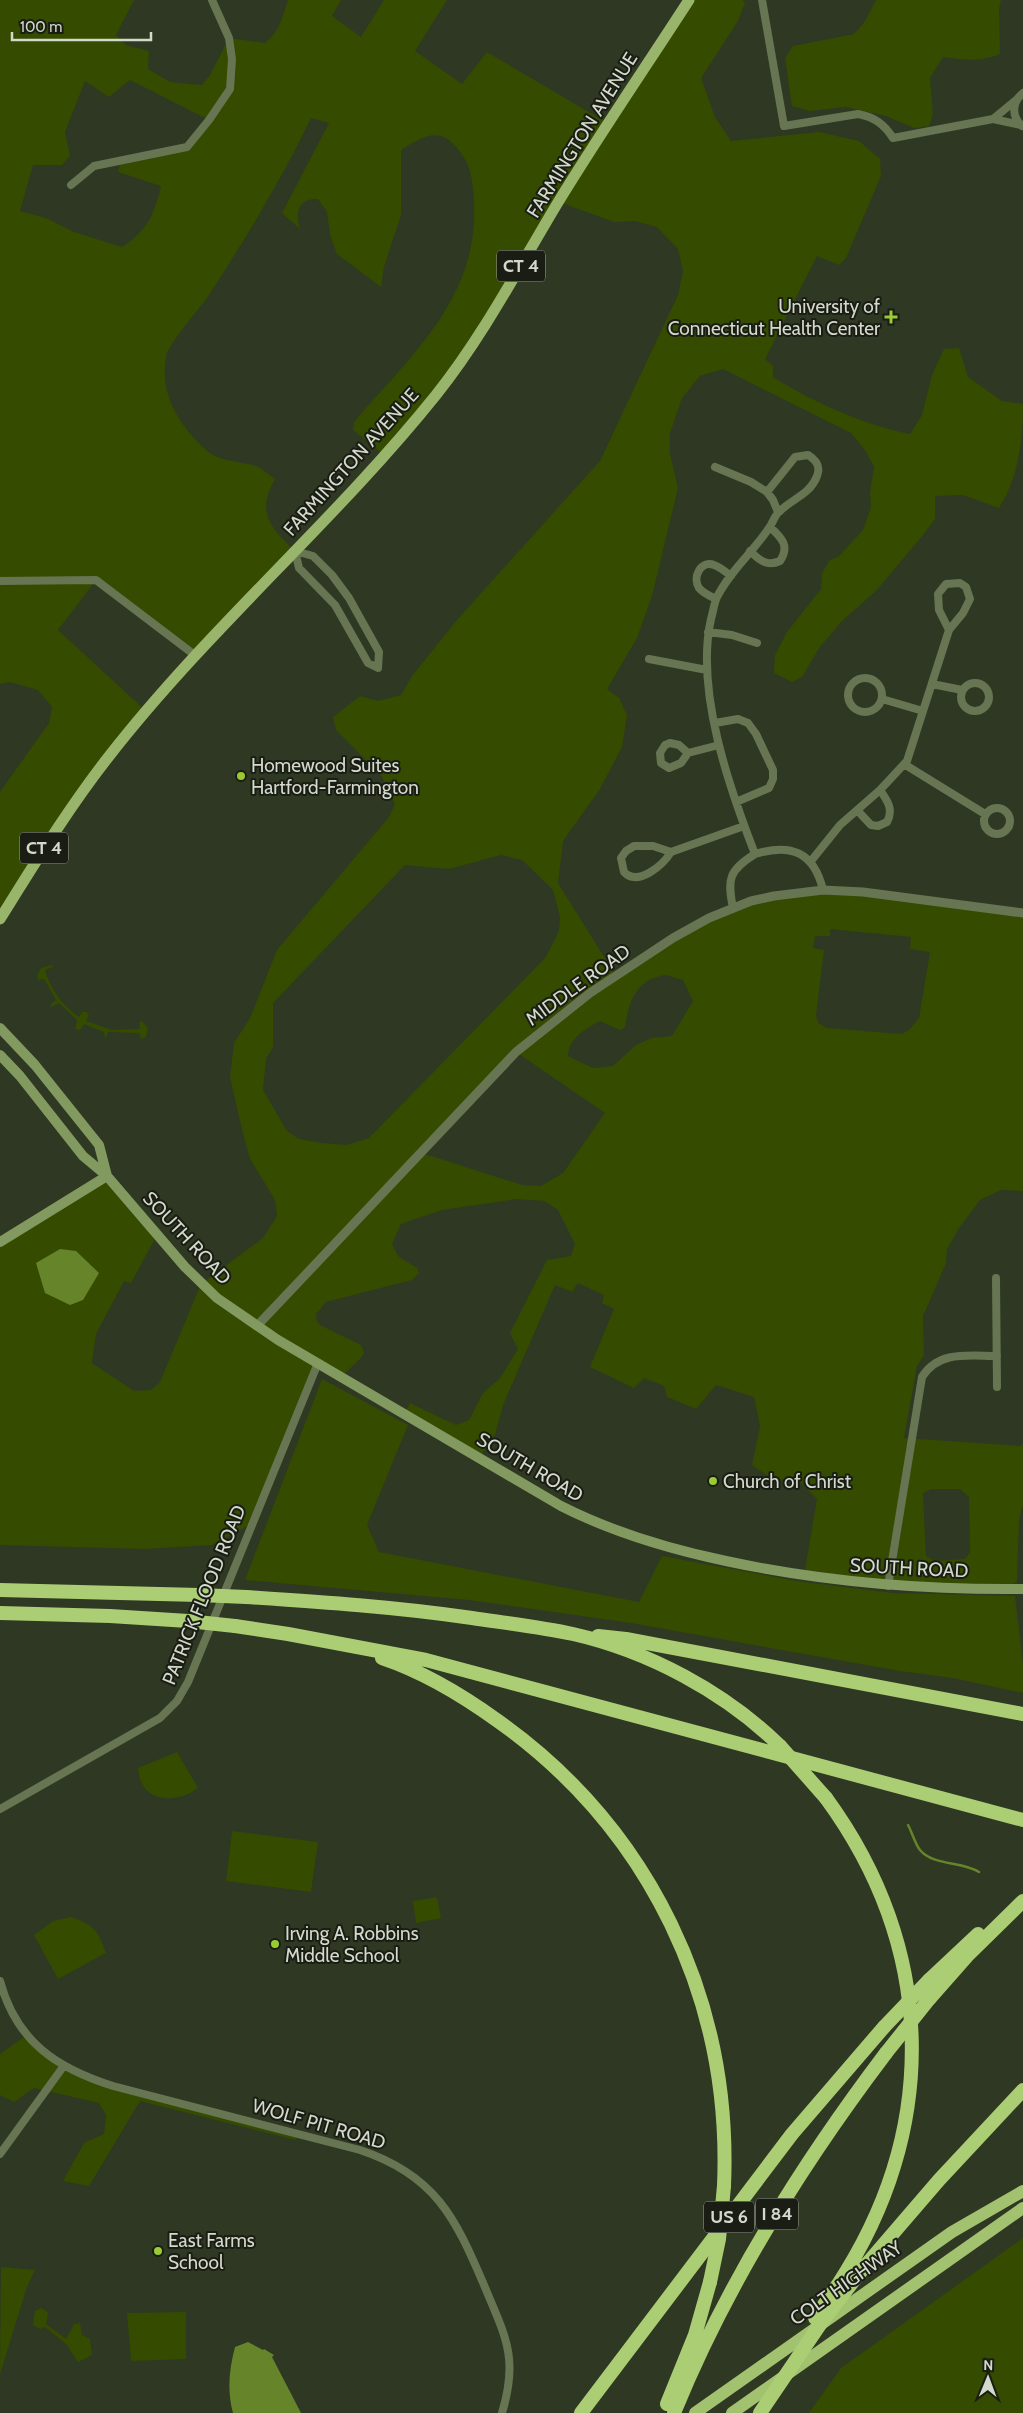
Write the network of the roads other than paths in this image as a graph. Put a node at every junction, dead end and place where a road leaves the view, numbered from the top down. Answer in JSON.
{"nodes":[{"id":1,"x":212,"y":0,"type":"edge"},
{"id":2,"x":689,"y":0,"type":"edge"},
{"id":3,"x":762,"y":0,"type":"edge"},
{"id":4,"x":1023,"y":86,"type":"edge"},
{"id":5,"x":1020,"y":96,"type":"edge"},
{"id":6,"x":993,"y":119,"type":"junction"},
{"id":7,"x":1022,"y":126,"type":"edge"},
{"id":8,"x":71,"y":184,"type":"dead end"},
{"id":9,"x":715,"y":467,"type":"dead end"},
{"id":10,"x":766,"y":492,"type":"junction"},
{"id":11,"x":778,"y":512,"type":"junction"},
{"id":12,"x":770,"y":527,"type":"junction"},
{"id":13,"x":295,"y":551,"type":"junction"},
{"id":14,"x":750,"y":551,"type":"junction"},
{"id":15,"x":731,"y":576,"type":"junction"},
{"id":16,"x":0,"y":581,"type":"edge"},
{"id":17,"x":716,"y":599,"type":"junction"},
{"id":18,"x":949,"y":630,"type":"junction"},
{"id":19,"x":708,"y":632,"type":"junction"},
{"id":20,"x":757,"y":643,"type":"dead end"},
{"id":21,"x":196,"y":656,"type":"junction"},
{"id":22,"x":649,"y":659,"type":"dead end"},
{"id":23,"x":707,"y":670,"type":"junction"},
{"id":24,"x":932,"y":684,"type":"junction"},
{"id":25,"x":962,"y":690,"type":"dead end"},
{"id":26,"x":882,"y":699,"type":"junction"},
{"id":27,"x":923,"y":711,"type":"junction"},
{"id":28,"x":715,"y":723,"type":"junction"},
{"id":29,"x":719,"y":745,"type":"junction"},
{"id":30,"x":688,"y":753,"type":"dead end"},
{"id":31,"x":904,"y":764,"type":"junction"},
{"id":32,"x":880,"y":790,"type":"junction"},
{"id":33,"x":736,"y":802,"type":"junction"},
{"id":34,"x":857,"y":810,"type":"junction"},
{"id":35,"x":985,"y":814,"type":"dead end"},
{"id":36,"x":744,"y":826,"type":"junction"},
{"id":37,"x":671,"y":852,"type":"junction"},
{"id":38,"x":755,"y":854,"type":"junction"},
{"id":39,"x":810,"y":861,"type":"junction"},
{"id":40,"x":823,"y":890,"type":"junction"},
{"id":41,"x":733,"y":908,"type":"junction"},
{"id":42,"x":1023,"y":913,"type":"edge"},
{"id":43,"x":0,"y":919,"type":"edge"},
{"id":44,"x":0,"y":1028,"type":"edge"},
{"id":45,"x":0,"y":1055,"type":"edge"},
{"id":46,"x":106,"y":1176,"type":"junction"},
{"id":47,"x":0,"y":1242,"type":"edge"},
{"id":48,"x":996,"y":1278,"type":"dead end"},
{"id":49,"x":257,"y":1326,"type":"junction"},
{"id":50,"x":997,"y":1356,"type":"junction"},
{"id":51,"x":318,"y":1363,"type":"junction"},
{"id":52,"x":997,"y":1387,"type":"dead end"},
{"id":53,"x":888,"y":1586,"type":"junction"},
{"id":54,"x":1023,"y":1589,"type":"edge"},
{"id":55,"x":0,"y":1590,"type":"edge"},
{"id":56,"x":0,"y":1613,"type":"edge"},
{"id":57,"x":574,"y":1635,"type":"junction"},
{"id":58,"x":341,"y":1644,"type":"junction"},
{"id":59,"x":1023,"y":1714,"type":"edge"},
{"id":60,"x":0,"y":1808,"type":"edge"},
{"id":61,"x":1023,"y":1820,"type":"edge"},
{"id":62,"x":1023,"y":1901,"type":"edge"},
{"id":63,"x":0,"y":1981,"type":"edge"},
{"id":64,"x":63,"y":2067,"type":"junction"},
{"id":65,"x":1023,"y":2090,"type":"edge"},
{"id":66,"x":0,"y":2154,"type":"edge"},
{"id":67,"x":1023,"y":2191,"type":"edge"},
{"id":68,"x":1023,"y":2208,"type":"edge"},
{"id":69,"x":801,"y":2351,"type":"junction"},
{"id":70,"x":502,"y":2413,"type":"edge"},
{"id":71,"x":581,"y":2413,"type":"edge"},
{"id":72,"x":664,"y":2413,"type":"edge"},
{"id":73,"x":674,"y":2413,"type":"edge"},
{"id":74,"x":695,"y":2413,"type":"edge"},
{"id":75,"x":732,"y":2413,"type":"edge"},
{"id":76,"x":760,"y":2413,"type":"edge"}],
"edges":[{"from":1,"to":8,"type":"street"},
{"from":2,"to":13,"type":"main road","name":"FARMINGTON AVENUE","number":"CT 4"},
{"from":3,"to":6,"type":"street"},
{"from":4,"to":5,"type":"street"},
{"from":5,"to":6,"type":"street"},
{"from":5,"to":7,"type":"street"},
{"from":6,"to":7,"type":"street"},
{"from":9,"to":10,"type":"street"},
{"from":10,"to":11,"type":"street"},
{"from":10,"to":11,"type":"street"},
{"from":11,"to":12,"type":"street"},
{"from":12,"to":14,"type":"street"},
{"from":12,"to":14,"type":"street"},
{"from":13,"to":13,"type":"street"},
{"from":13,"to":21,"type":"main road","name":"FARMINGTON AVENUE","number":"CT 4"},
{"from":14,"to":15,"type":"street"},
{"from":15,"to":17,"type":"street"},
{"from":15,"to":17,"type":"street"},
{"from":16,"to":21,"type":"street"},
{"from":17,"to":19,"type":"street"},
{"from":18,"to":18,"type":"street"},
{"from":18,"to":24,"type":"street"},
{"from":19,"to":20,"type":"street"},
{"from":19,"to":23,"type":"street"},
{"from":21,"to":43,"type":"main road","name":"FARMINGTON AVENUE","number":"CT 4"},
{"from":22,"to":23,"type":"street"},
{"from":23,"to":28,"type":"street"},
{"from":24,"to":25,"type":"street"},
{"from":24,"to":27,"type":"street"},
{"from":26,"to":26,"type":"street"},
{"from":26,"to":27,"type":"street"},
{"from":27,"to":31,"type":"street"},
{"from":28,"to":29,"type":"street"},
{"from":28,"to":33,"type":"street"},
{"from":29,"to":30,"type":"street"},
{"from":29,"to":33,"type":"street"},
{"from":31,"to":32,"type":"street"},
{"from":31,"to":35,"type":"street"},
{"from":32,"to":34,"type":"street"},
{"from":32,"to":34,"type":"street"},
{"from":33,"to":36,"type":"street"},
{"from":34,"to":39,"type":"street"},
{"from":36,"to":37,"type":"street"},
{"from":36,"to":38,"type":"street"},
{"from":37,"to":37,"type":"street"},
{"from":38,"to":39,"type":"street"},
{"from":38,"to":41,"type":"street"},
{"from":39,"to":40,"type":"street"},
{"from":40,"to":41,"type":"street","name":"MIDDLE ROAD"},
{"from":40,"to":42,"type":"street","name":"MIDDLE ROAD"},
{"from":41,"to":49,"type":"street","name":"MIDDLE ROAD"},
{"from":44,"to":46,"type":"main road","name":"SOUTH ROAD"},
{"from":45,"to":46,"type":"main road","name":"SOUTH ROAD"},
{"from":46,"to":47,"type":"main road"},
{"from":46,"to":49,"type":"main road","name":"SOUTH ROAD"},
{"from":48,"to":50,"type":"street"},
{"from":49,"to":51,"type":"main road","name":"SOUTH ROAD"},
{"from":50,"to":52,"type":"street"},
{"from":50,"to":53,"type":"street"},
{"from":51,"to":53,"type":"main road","name":"SOUTH ROAD"},
{"from":51,"to":60,"type":"street","name":"PATRICK FLOOD ROAD"},
{"from":53,"to":54,"type":"main road","name":"SOUTH ROAD"},
{"from":55,"to":57,"type":"highway","bridge":true},
{"from":56,"to":58,"type":"highway","bridge":true},
{"from":57,"to":59,"type":"highway"},
{"from":57,"to":69,"type":"highway","bridge":true},
{"from":58,"to":61,"type":"highway"},
{"from":58,"to":72,"type":"highway","bridge":true},
{"from":62,"to":71,"type":"highway","number":"US 6","bridge":true},
{"from":62,"to":73,"type":"highway","number":"I 84","bridge":true},
{"from":63,"to":64,"type":"street","name":"WOLF PIT ROAD"},
{"from":64,"to":66,"type":"street"},
{"from":64,"to":70,"type":"street","name":"WOLF PIT ROAD"},
{"from":65,"to":69,"type":"highway","bridge":true},
{"from":67,"to":74,"type":"highway","name":"COLT HIGHWAY"},
{"from":68,"to":75,"type":"highway"},
{"from":69,"to":76,"type":"highway","bridge":true}]}
